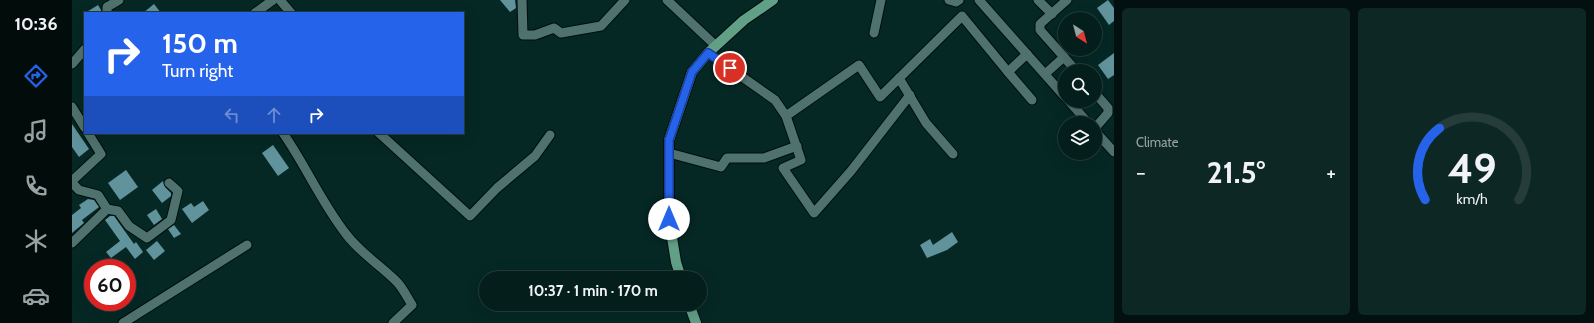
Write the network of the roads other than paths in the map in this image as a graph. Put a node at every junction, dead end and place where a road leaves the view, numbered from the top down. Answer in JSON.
{"nodes":[{"id":1,"x":119,"y":0,"type":"edge"},
{"id":2,"x":273,"y":0,"type":"edge"},
{"id":3,"x":280,"y":0,"type":"edge"},
{"id":4,"x":522,"y":0,"type":"edge"},
{"id":5,"x":625,"y":0,"type":"edge"},
{"id":6,"x":666,"y":0,"type":"edge"},
{"id":7,"x":773,"y":0,"type":"edge"},
{"id":8,"x":881,"y":0,"type":"edge"},
{"id":9,"x":948,"y":0,"type":"edge"},
{"id":10,"x":959,"y":0,"type":"edge"},
{"id":11,"x":979,"y":0,"type":"edge"},
{"id":12,"x":1038,"y":0,"type":"edge"},
{"id":13,"x":1067,"y":0,"type":"edge"},
{"id":14,"x":107,"y":12,"type":"edge"},
{"id":15,"x":256,"y":12,"type":"edge"},
{"id":16,"x":290,"y":12,"type":"edge"},
{"id":17,"x":1052,"y":14,"type":"junction"},
{"id":18,"x":874,"y":33,"type":"dead end"},
{"id":19,"x":716,"y":46,"type":"junction"},
{"id":20,"x":84,"y":50,"type":"edge"},
{"id":21,"x":708,"y":53,"type":"junction"},
{"id":22,"x":1027,"y":54,"type":"junction"},
{"id":23,"x":1064,"y":57,"type":"junction"},
{"id":24,"x":72,"y":64,"type":"edge"},
{"id":25,"x":1070,"y":64,"type":"edge"},
{"id":26,"x":1008,"y":72,"type":"junction"},
{"id":27,"x":1045,"y":74,"type":"junction"},
{"id":28,"x":899,"y":78,"type":"junction"},
{"id":29,"x":1058,"y":89,"type":"edge"},
{"id":30,"x":910,"y":95,"type":"junction"},
{"id":31,"x":1032,"y":100,"type":"dead end"},
{"id":32,"x":1102,"y":101,"type":"edge"},
{"id":33,"x":72,"y":107,"type":"edge"},
{"id":34,"x":1075,"y":108,"type":"edge"},
{"id":35,"x":786,"y":116,"type":"junction"},
{"id":36,"x":1082,"y":116,"type":"edge"},
{"id":37,"x":1102,"y":121,"type":"edge"},
{"id":38,"x":84,"y":126,"type":"edge"},
{"id":39,"x":89,"y":134,"type":"edge"},
{"id":40,"x":284,"y":134,"type":"edge"},
{"id":41,"x":380,"y":134,"type":"edge"},
{"id":42,"x":550,"y":135,"type":"dead end"},
{"id":43,"x":1102,"y":138,"type":"edge"},
{"id":44,"x":797,"y":146,"type":"junction"},
{"id":45,"x":1114,"y":152,"type":"edge"},
{"id":46,"x":669,"y":153,"type":"junction"},
{"id":47,"x":953,"y":154,"type":"dead end"},
{"id":48,"x":72,"y":182,"type":"edge"},
{"id":49,"x":169,"y":183,"type":"dead end"},
{"id":50,"x":107,"y":209,"type":"junction"},
{"id":51,"x":72,"y":243,"type":"edge"},
{"id":52,"x":247,"y":245,"type":"dead end"},
{"id":53,"x":679,"y":271,"type":"edge"},
{"id":54,"x":692,"y":311,"type":"edge"},
{"id":55,"x":123,"y":323,"type":"edge"},
{"id":56,"x":393,"y":323,"type":"edge"},
{"id":57,"x":696,"y":323,"type":"edge"}],
"edges":[{"from":1,"to":14,"type":"street"},
{"from":2,"to":15,"type":"street"},
{"from":3,"to":16,"type":"street"},
{"from":4,"to":5,"type":"street"},
{"from":6,"to":19,"type":"street"},
{"from":7,"to":19,"type":"main road"},
{"from":8,"to":18,"type":"street"},
{"from":9,"to":10,"type":"street"},
{"from":11,"to":22,"type":"street"},
{"from":12,"to":17,"type":"street"},
{"from":13,"to":17,"type":"street"},
{"from":17,"to":23,"type":"street"},
{"from":19,"to":21,"type":"main road"},
{"from":20,"to":24,"type":"street"},
{"from":21,"to":35,"type":"street"},
{"from":21,"to":46,"type":"main road"},
{"from":22,"to":26,"type":"street"},
{"from":22,"to":27,"type":"street"},
{"from":23,"to":25,"type":"street"},
{"from":23,"to":27,"type":"street"},
{"from":26,"to":28,"type":"street"},
{"from":26,"to":31,"type":"street"},
{"from":27,"to":29,"type":"street"},
{"from":28,"to":30,"type":"street"},
{"from":28,"to":35,"type":"street"},
{"from":30,"to":44,"type":"street"},
{"from":30,"to":47,"type":"street"},
{"from":32,"to":37,"type":"street"},
{"from":33,"to":38,"type":"street"},
{"from":34,"to":36,"type":"street"},
{"from":35,"to":44,"type":"street"},
{"from":39,"to":48,"type":"street"},
{"from":40,"to":56,"type":"street"},
{"from":41,"to":42,"type":"street"},
{"from":43,"to":45,"type":"street"},
{"from":44,"to":46,"type":"street"},
{"from":46,"to":53,"type":"main road"},
{"from":48,"to":50,"type":"street"},
{"from":49,"to":50,"type":"street"},
{"from":50,"to":51,"type":"street"},
{"from":52,"to":55,"type":"street"},
{"from":54,"to":57,"type":"main road"}]}
